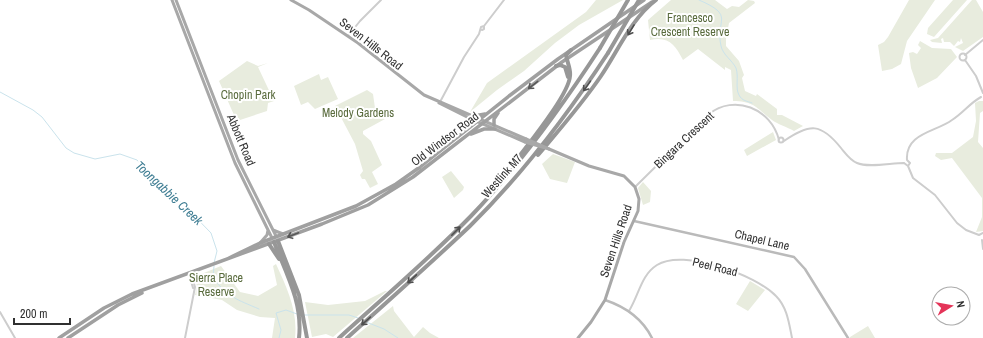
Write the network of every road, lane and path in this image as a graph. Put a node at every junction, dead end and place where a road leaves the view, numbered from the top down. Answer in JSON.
{"nodes":[{"id":1,"x":174,"y":0,"type":"edge"},
{"id":2,"x":291,"y":0,"type":"edge"},
{"id":3,"x":381,"y":0,"type":"edge"},
{"id":4,"x":504,"y":0,"type":"edge"},
{"id":5,"x":628,"y":0,"type":"edge"},
{"id":6,"x":639,"y":0,"type":"edge"},
{"id":7,"x":644,"y":0,"type":"edge"},
{"id":8,"x":655,"y":0,"type":"edge"},
{"id":9,"x":348,"y":36,"type":"junction"},
{"id":10,"x":983,"y":40,"type":"edge"},
{"id":11,"x":571,"y":50,"type":"junction"},
{"id":12,"x":965,"y":55,"type":"junction"},
{"id":13,"x":567,"y":58,"type":"junction"},
{"id":14,"x":965,"y":60,"type":"junction"},
{"id":15,"x":556,"y":66,"type":"junction"},
{"id":16,"x":983,"y":93,"type":"edge"},
{"id":17,"x":560,"y":98,"type":"junction"},
{"id":18,"x":982,"y":98,"type":"edge"},
{"id":19,"x":439,"y":103,"type":"junction"},
{"id":20,"x":500,"y":111,"type":"junction"},
{"id":21,"x":490,"y":112,"type":"junction"},
{"id":22,"x":474,"y":116,"type":"junction"},
{"id":23,"x":469,"y":118,"type":"junction"},
{"id":24,"x":478,"y":120,"type":"junction"},
{"id":25,"x":484,"y":122,"type":"junction"},
{"id":26,"x":495,"y":127,"type":"junction"},
{"id":27,"x":464,"y":132,"type":"junction"},
{"id":28,"x":515,"y":135,"type":"junction"},
{"id":29,"x":463,"y":139,"type":"junction"},
{"id":30,"x":517,"y":139,"type":"junction"},
{"id":31,"x":525,"y":140,"type":"junction"},
{"id":32,"x":907,"y":160,"type":"junction"},
{"id":33,"x":904,"y":163,"type":"junction"},
{"id":34,"x":908,"y":166,"type":"junction"},
{"id":35,"x":503,"y":180,"type":"junction"},
{"id":36,"x":635,"y":187,"type":"junction"},
{"id":37,"x":492,"y":203,"type":"junction"},
{"id":38,"x":338,"y":216,"type":"junction"},
{"id":39,"x":634,"y":221,"type":"junction"},
{"id":40,"x":268,"y":230,"type":"junction"},
{"id":41,"x":273,"y":230,"type":"junction"},
{"id":42,"x":983,"y":233,"type":"edge"},
{"id":43,"x":282,"y":234,"type":"junction"},
{"id":44,"x":979,"y":235,"type":"junction"},
{"id":45,"x":275,"y":239,"type":"junction"},
{"id":46,"x":982,"y":240,"type":"edge"},
{"id":47,"x":260,"y":243,"type":"junction"},
{"id":48,"x":269,"y":244,"type":"junction"},
{"id":49,"x":983,"y":249,"type":"edge"},
{"id":50,"x":228,"y":259,"type":"junction"},
{"id":51,"x":282,"y":262,"type":"junction"},
{"id":52,"x":190,"y":273,"type":"junction"},
{"id":53,"x":159,"y":284,"type":"junction"},
{"id":54,"x":606,"y":300,"type":"junction"},
{"id":55,"x":300,"y":306,"type":"junction"},
{"id":56,"x":629,"y":311,"type":"junction"},
{"id":57,"x":0,"y":312,"type":"edge"},
{"id":58,"x":846,"y":337,"type":"edge"},
{"id":59,"x":15,"y":338,"type":"edge"},
{"id":60,"x":60,"y":338,"type":"edge"},
{"id":61,"x":68,"y":338,"type":"edge"},
{"id":62,"x":185,"y":338,"type":"edge"},
{"id":63,"x":299,"y":338,"type":"edge"},
{"id":64,"x":307,"y":338,"type":"edge"},
{"id":65,"x":339,"y":338,"type":"edge"},
{"id":66,"x":347,"y":338,"type":"edge"},
{"id":67,"x":578,"y":338,"type":"edge"},
{"id":68,"x":652,"y":338,"type":"edge"},
{"id":69,"x":792,"y":338,"type":"edge"}],
"edges":[{"from":1,"to":40,"type":"main road","name":"Abbott Road"},
{"from":1,"to":41,"type":"main road","name":"Abbott Road"},
{"from":2,"to":9,"type":"main road","name":"Seven Hills Road"},
{"from":3,"to":9,"type":"street"},
{"from":4,"to":19,"type":"street"},
{"from":5,"to":35,"type":"highway","name":"Westlink M7","bridge":true},
{"from":6,"to":37,"type":"highway","name":"Westlink M7","one_way":true,"bridge":true},
{"from":7,"to":11,"type":"highway","name":"Old Windsor Road"},
{"from":8,"to":13,"type":"highway","name":"Old Windsor Road"},
{"from":8,"to":37,"type":"highway","one_way":true},
{"from":9,"to":19,"type":"main road","name":"Seven Hills Road"},
{"from":10,"to":12,"type":"street"},
{"from":11,"to":13,"type":"highway"},
{"from":11,"to":21,"type":"highway","name":"Old Windsor Road"},
{"from":12,"to":14,"type":"street"},
{"from":12,"to":14,"type":"street"},
{"from":13,"to":15,"type":"highway","name":"Old Windsor Road"},
{"from":13,"to":17,"type":"highway"},
{"from":14,"to":16,"type":"street"},
{"from":15,"to":17,"type":"highway"},
{"from":15,"to":20,"type":"highway","name":"Old Windsor Road","one_way":true},
{"from":16,"to":18,"type":"street"},
{"from":17,"to":35,"type":"highway"},
{"from":18,"to":32,"type":"street"},
{"from":19,"to":22,"type":"main road","name":"Seven Hills Road"},
{"from":19,"to":23,"type":"main road","name":"Seven Hills Road"},
{"from":20,"to":25,"type":"highway","name":"Old Windsor Road"},
{"from":20,"to":26,"type":"highway"},
{"from":21,"to":22,"type":"highway"},
{"from":21,"to":24,"type":"highway","name":"Old Windsor Road"},
{"from":22,"to":24,"type":"main road","name":"Seven Hills Road"},
{"from":23,"to":24,"type":"main road","name":"Seven Hills Road"},
{"from":23,"to":27,"type":"highway"},
{"from":24,"to":25,"type":"main road","name":"Seven Hills Road"},
{"from":24,"to":27,"type":"highway","name":"Old Windsor Road"},
{"from":25,"to":26,"type":"main road","name":"Seven Hills Road"},
{"from":25,"to":29,"type":"highway","name":"Old Windsor Road"},
{"from":26,"to":28,"type":"main road","name":"Seven Hills Road"},
{"from":26,"to":29,"type":"highway"},
{"from":26,"to":30,"type":"main road","name":"Seven Hills Road"},
{"from":27,"to":38,"type":"highway","name":"Old Windsor Road"},
{"from":28,"to":30,"type":"main road"},
{"from":28,"to":31,"type":"main road","name":"Seven Hills Road"},
{"from":29,"to":38,"type":"highway","name":"Old Windsor Road"},
{"from":30,"to":31,"type":"main road","name":"Seven Hills Road"},
{"from":31,"to":36,"type":"main road","name":"Seven Hills Road","bridge":true},
{"from":32,"to":33,"type":"street"},
{"from":32,"to":34,"type":"street"},
{"from":33,"to":34,"type":"street"},
{"from":33,"to":36,"type":"street","name":"Bingara Crescent"},
{"from":34,"to":44,"type":"street"},
{"from":65,"to":35,"type":"highway","name":"Westlink M7","one_way":true},
{"from":36,"to":39,"type":"main road","name":"Seven Hills Road"},
{"from":37,"to":66,"type":"highway","name":"Westlink M7","one_way":true},
{"from":38,"to":43,"type":"highway","name":"Old Windsor Road"},
{"from":38,"to":45,"type":"highway","name":"Old Windsor Road","one_way":true},
{"from":39,"to":54,"type":"main road","name":"Seven Hills Road"},
{"from":39,"to":58,"type":"main road","name":"Chapel Lane"},
{"from":40,"to":45,"type":"main road","name":"Abbott Road"},
{"from":40,"to":47,"type":"main road"},
{"from":41,"to":43,"type":"main road"},
{"from":41,"to":45,"type":"main road","name":"Abbott Road"},
{"from":42,"to":44,"type":"street"},
{"from":43,"to":45,"type":"highway","name":"Old Windsor Road"},
{"from":44,"to":46,"type":"street"},
{"from":45,"to":47,"type":"highway","name":"Old Windsor Road"},
{"from":45,"to":48,"type":"highway","name":"Old Windsor Road"},
{"from":45,"to":51,"type":"highway"},
{"from":45,"to":55,"type":"highway"},
{"from":46,"to":49,"type":"street"},
{"from":47,"to":50,"type":"highway","name":"Old Windsor Road"},
{"from":48,"to":50,"type":"highway","name":"Old Windsor Road"},
{"from":48,"to":51,"type":"highway"},
{"from":50,"to":52,"type":"highway","name":"Old Windsor Road"},
{"from":51,"to":55,"type":"highway"},
{"from":52,"to":53,"type":"highway","name":"Old Windsor Road"},
{"from":52,"to":62,"type":"street"},
{"from":53,"to":60,"type":"highway","name":"Old Windsor Road"},
{"from":53,"to":61,"type":"highway","name":"Old Windsor Road"},
{"from":54,"to":56,"type":"main road"},
{"from":54,"to":67,"type":"main road","name":"Seven Hills Road"},
{"from":55,"to":63,"type":"highway"},
{"from":55,"to":64,"type":"highway"},
{"from":56,"to":68,"type":"main road"},
{"from":56,"to":69,"type":"street","name":"Peel Road"},
{"from":57,"to":59,"type":"street"}]}
